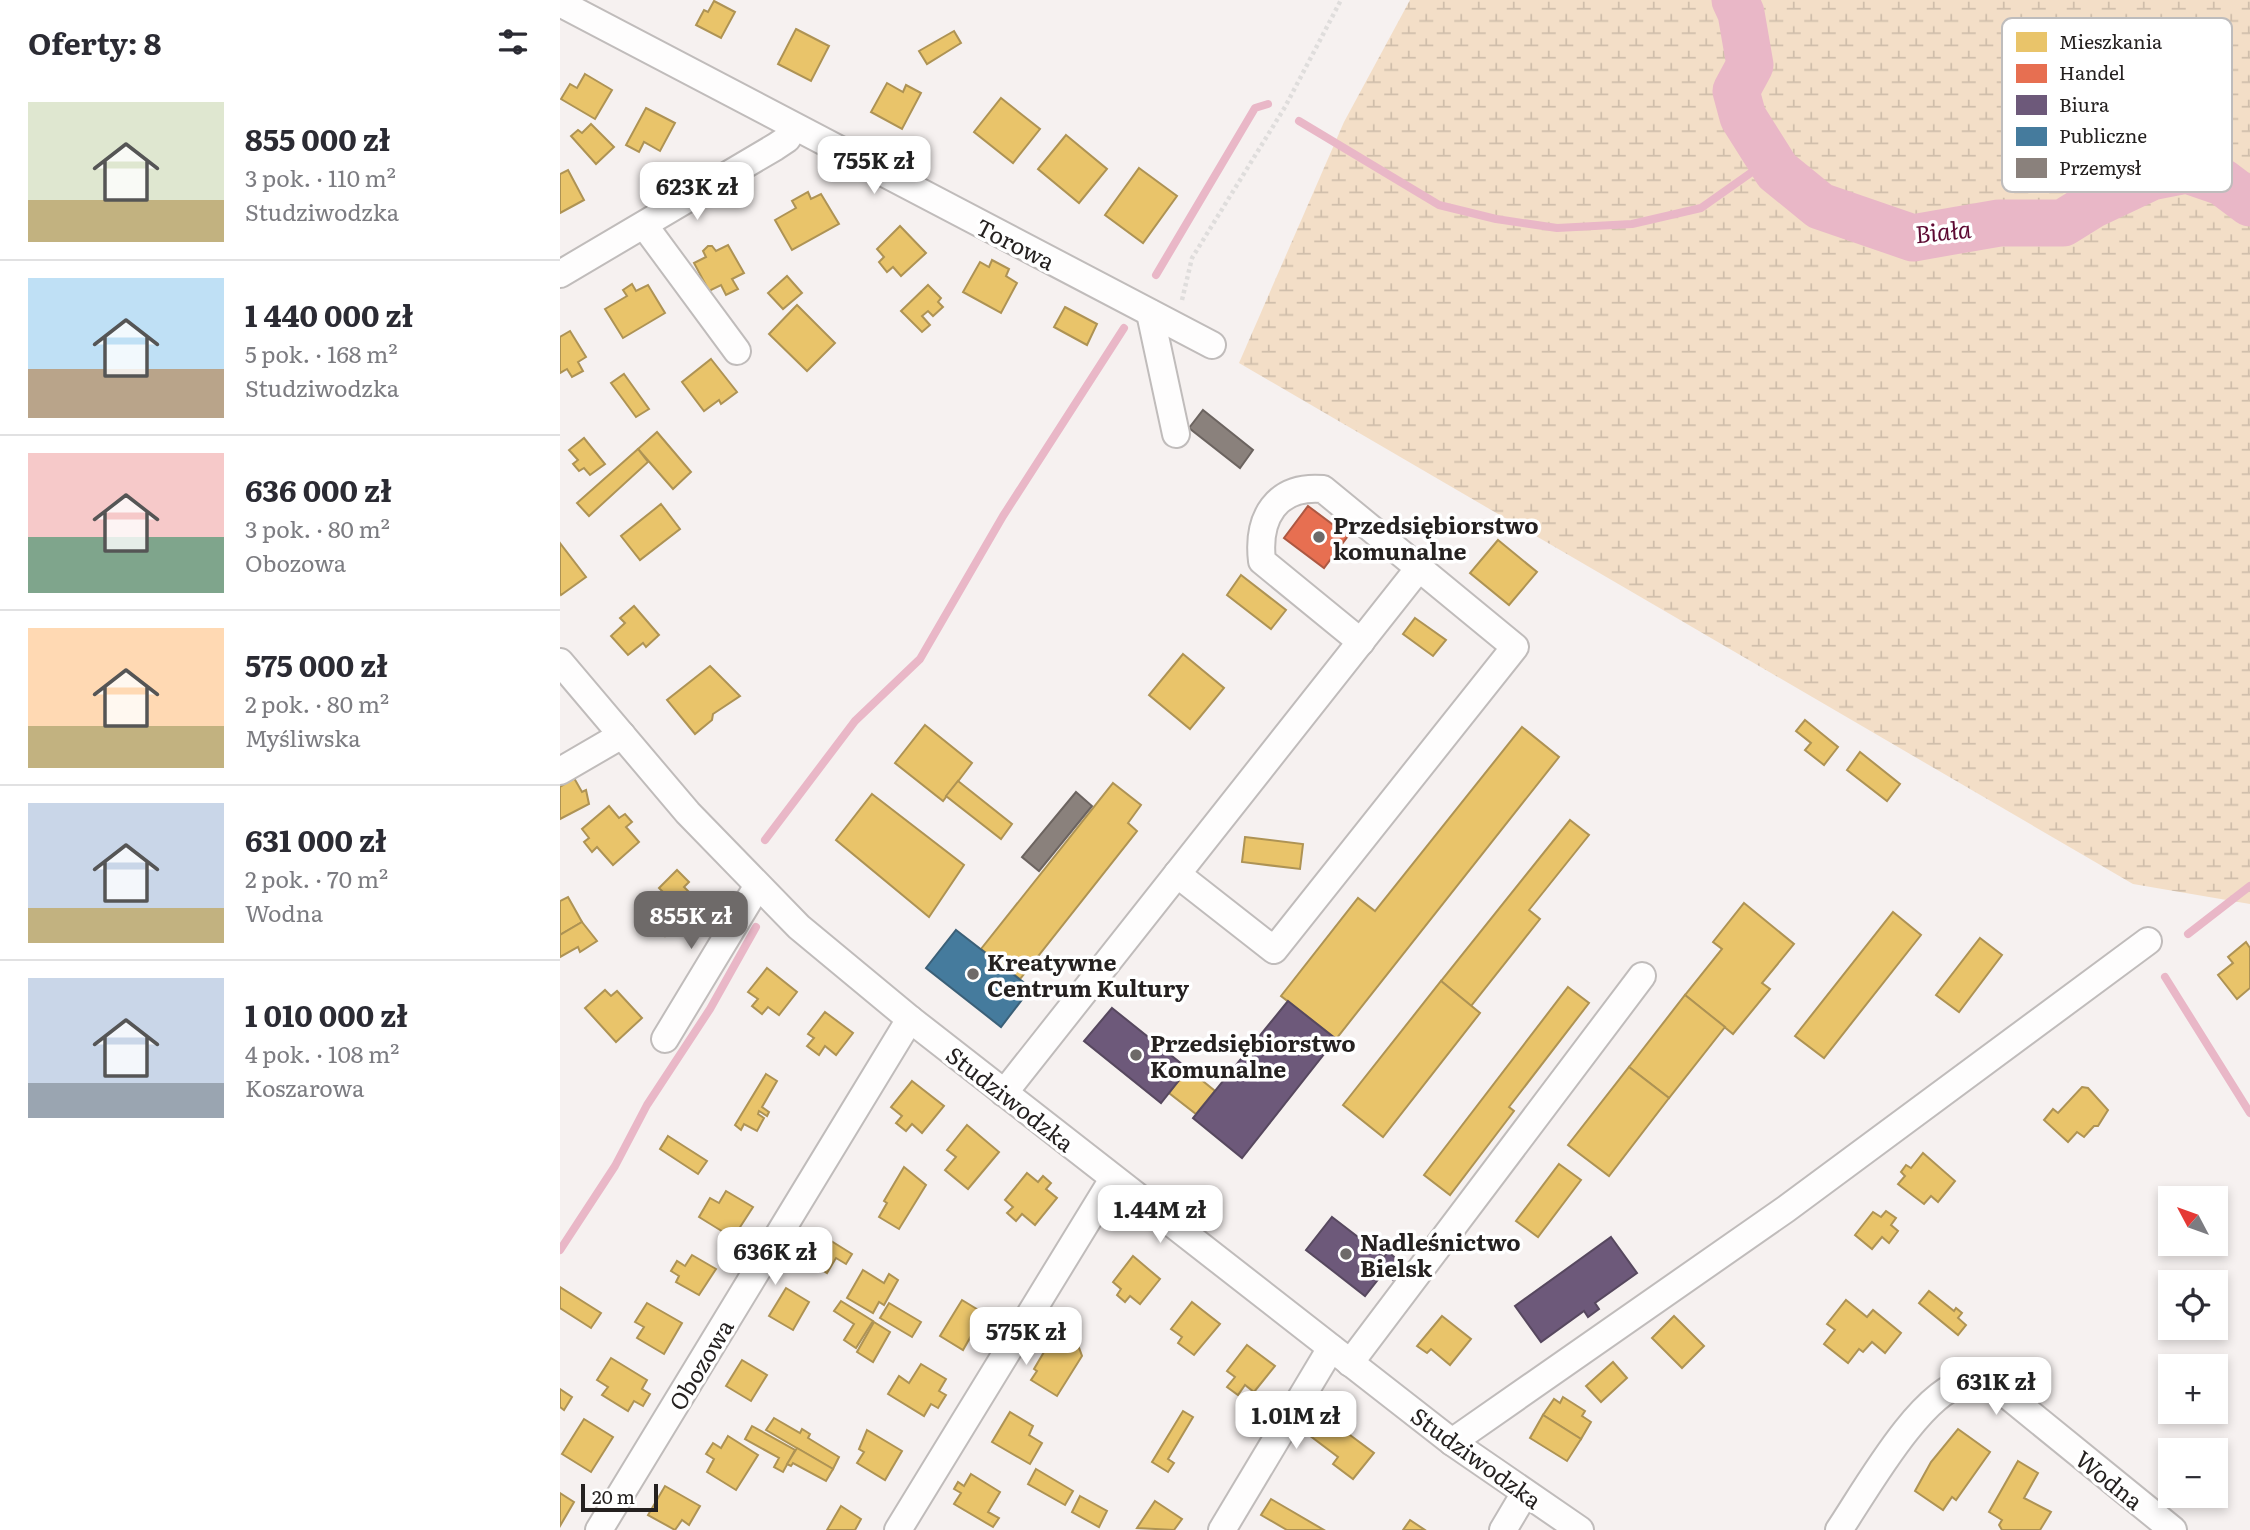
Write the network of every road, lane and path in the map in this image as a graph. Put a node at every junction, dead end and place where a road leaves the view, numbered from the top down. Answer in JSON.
{"nodes":[{"id":1,"x":1341,"y":0,"type":"edge"},
{"id":2,"x":560,"y":4,"type":"edge"},
{"id":3,"x":794,"y":128,"type":"junction"},
{"id":4,"x":644,"y":225,"type":"junction"},
{"id":5,"x":560,"y":274,"type":"edge"},
{"id":6,"x":1161,"y":318,"type":"junction"},
{"id":7,"x":1212,"y":345,"type":"dead end"},
{"id":8,"x":737,"y":351,"type":"dead end"},
{"id":9,"x":1176,"y":435,"type":"dead end"},
{"id":10,"x":1419,"y":568,"type":"junction"},
{"id":11,"x":1360,"y":642,"type":"junction"},
{"id":12,"x":560,"y":662,"type":"edge"},
{"id":13,"x":622,"y":735,"type":"junction"},
{"id":14,"x":560,"y":771,"type":"edge"},
{"id":15,"x":1177,"y":874,"type":"junction"},
{"id":16,"x":757,"y":887,"type":"junction"},
{"id":17,"x":2148,"y":941,"type":"dead end"},
{"id":18,"x":1642,"y":976,"type":"dead end"},
{"id":19,"x":910,"y":1018,"type":"junction"},
{"id":20,"x":665,"y":1039,"type":"dead end"},
{"id":21,"x":1004,"y":1093,"type":"junction"},
{"id":22,"x":1113,"y":1178,"type":"junction"},
{"id":23,"x":1340,"y":1356,"type":"junction"},
{"id":24,"x":1452,"y":1442,"type":"junction"},
{"id":25,"x":1525,"y":1493,"type":"junction"},
{"id":26,"x":599,"y":1530,"type":"edge"},
{"id":27,"x":898,"y":1530,"type":"edge"},
{"id":28,"x":1222,"y":1530,"type":"edge"},
{"id":29,"x":1503,"y":1530,"type":"edge"},
{"id":30,"x":1580,"y":1530,"type":"edge"},
{"id":31,"x":1839,"y":1530,"type":"edge"},
{"id":32,"x":2173,"y":1530,"type":"edge"}],
"edges":[{"from":1,"to":6,"type":"path"},
{"from":2,"to":3,"type":"street","name":"Torowa"},
{"from":3,"to":4,"type":"street"},
{"from":3,"to":6,"type":"street","name":"Torowa"},
{"from":4,"to":5,"type":"street"},
{"from":4,"to":8,"type":"street"},
{"from":6,"to":7,"type":"street","name":"Torowa"},
{"from":6,"to":9,"type":"street"},
{"from":10,"to":11,"type":"street"},
{"from":10,"to":11,"type":"street"},
{"from":10,"to":15,"type":"street"},
{"from":11,"to":15,"type":"street"},
{"from":12,"to":13,"type":"street","name":"Studziwodzka"},
{"from":13,"to":14,"type":"street"},
{"from":13,"to":16,"type":"street","name":"Studziwodzka"},
{"from":15,"to":21,"type":"street"},
{"from":16,"to":19,"type":"street","name":"Studziwodzka"},
{"from":16,"to":20,"type":"street"},
{"from":17,"to":24,"type":"street"},
{"from":18,"to":23,"type":"street"},
{"from":19,"to":21,"type":"street","name":"Studziwodzka"},
{"from":19,"to":26,"type":"street","name":"Obozowa"},
{"from":21,"to":22,"type":"street","name":"Studziwodzka"},
{"from":22,"to":23,"type":"street","name":"Studziwodzka"},
{"from":22,"to":27,"type":"street"},
{"from":23,"to":24,"type":"street","name":"Studziwodzka"},
{"from":23,"to":28,"type":"street"},
{"from":24,"to":25,"type":"street","name":"Studziwodzka"},
{"from":25,"to":29,"type":"street"},
{"from":25,"to":30,"type":"street","name":"Studziwodzka"},
{"from":31,"to":32,"type":"street","name":"Wodna"}]}
